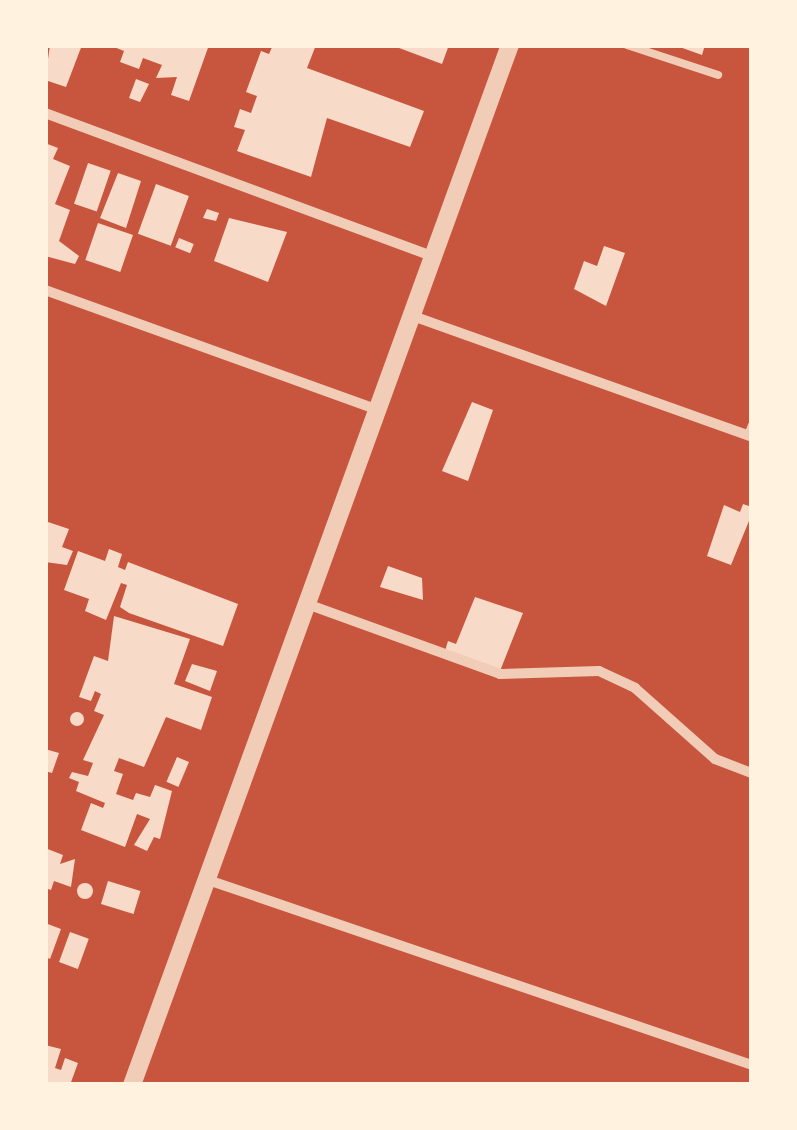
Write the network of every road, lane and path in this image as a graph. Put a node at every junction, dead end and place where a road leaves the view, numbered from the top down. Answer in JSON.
{"nodes":[{"id":1,"x":510,"y":45,"type":"edge"},
{"id":2,"x":627,"y":45,"type":"edge"},
{"id":3,"x":718,"y":75,"type":"dead end"},
{"id":4,"x":45,"y":113,"type":"edge"},
{"id":5,"x":432,"y":256,"type":"junction"},
{"id":6,"x":45,"y":290,"type":"edge"},
{"id":7,"x":410,"y":315,"type":"junction"},
{"id":8,"x":376,"y":410,"type":"junction"},
{"id":9,"x":751,"y":432,"type":"edge"},
{"id":10,"x":307,"y":604,"type":"junction"},
{"id":11,"x":752,"y":772,"type":"edge"},
{"id":12,"x":208,"y":880,"type":"junction"},
{"id":13,"x":752,"y":1065,"type":"edge"},
{"id":14,"x":132,"y":1085,"type":"edge"}],
"edges":[{"from":1,"to":5,"type":"street"},
{"from":2,"to":3,"type":"lane"},
{"from":4,"to":5,"type":"street"},
{"from":5,"to":7,"type":"street"},
{"from":6,"to":8,"type":"street"},
{"from":7,"to":8,"type":"street"},
{"from":7,"to":9,"type":"street"},
{"from":8,"to":10,"type":"street"},
{"from":10,"to":11,"type":"street"},
{"from":10,"to":12,"type":"street"},
{"from":12,"to":13,"type":"street"},
{"from":12,"to":14,"type":"street"}]}
